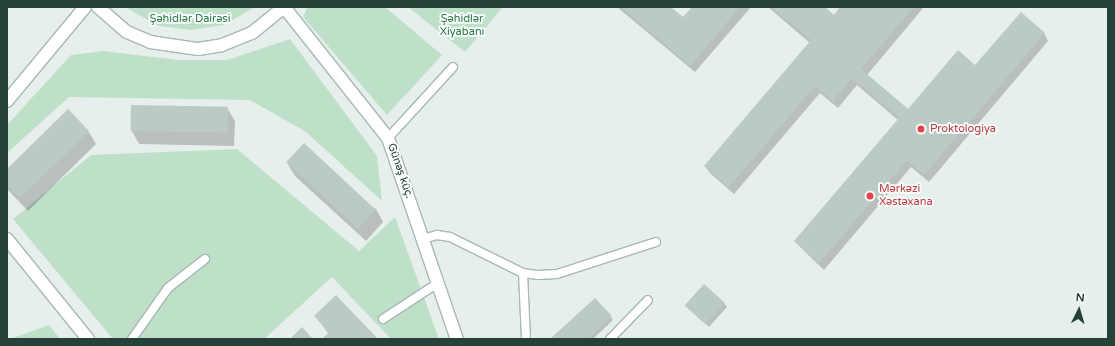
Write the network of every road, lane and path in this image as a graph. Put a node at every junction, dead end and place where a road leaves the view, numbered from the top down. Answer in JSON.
{"nodes":[{"id":1,"x":85,"y":7,"type":"edge"},
{"id":2,"x":98,"y":7,"type":"edge"},
{"id":3,"x":284,"y":7,"type":"edge"},
{"id":4,"x":453,"y":67,"type":"dead end"},
{"id":5,"x":7,"y":101,"type":"edge"},
{"id":6,"x":388,"y":138,"type":"junction"},
{"id":7,"x":7,"y":239,"type":"edge"},
{"id":8,"x":423,"y":239,"type":"junction"},
{"id":9,"x":656,"y":242,"type":"dead end"},
{"id":10,"x":205,"y":259,"type":"dead end"},
{"id":11,"x":523,"y":273,"type":"junction"},
{"id":12,"x":438,"y":283,"type":"junction"},
{"id":13,"x":648,"y":300,"type":"dead end"},
{"id":14,"x":383,"y":319,"type":"dead end"},
{"id":15,"x":88,"y":339,"type":"edge"},
{"id":16,"x":132,"y":339,"type":"edge"},
{"id":17,"x":457,"y":339,"type":"edge"},
{"id":18,"x":526,"y":339,"type":"edge"},
{"id":19,"x":610,"y":339,"type":"edge"}],
"edges":[{"from":1,"to":5,"type":"street"},
{"from":2,"to":3,"type":"street"},
{"from":3,"to":6,"type":"street","name":"Günəş küç."},
{"from":4,"to":6,"type":"lane"},
{"from":6,"to":8,"type":"street","name":"Günəş küç."},
{"from":7,"to":15,"type":"street"},
{"from":8,"to":11,"type":"lane"},
{"from":8,"to":12,"type":"street","name":"Günəş küç."},
{"from":9,"to":11,"type":"lane"},
{"from":10,"to":16,"type":"lane"},
{"from":11,"to":18,"type":"lane"},
{"from":12,"to":14,"type":"lane"},
{"from":12,"to":17,"type":"street","name":"Günəş küç."},
{"from":13,"to":19,"type":"lane"}]}
